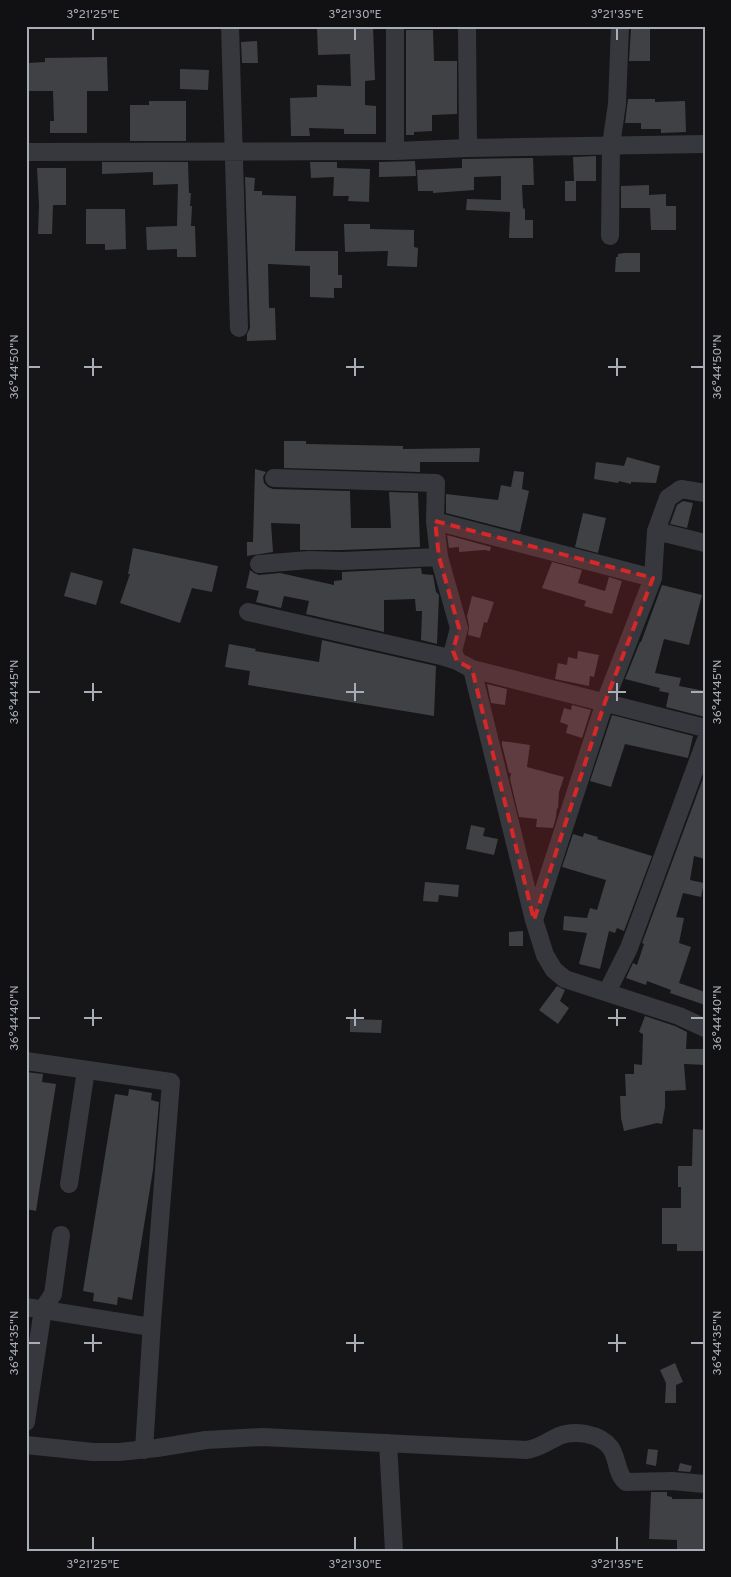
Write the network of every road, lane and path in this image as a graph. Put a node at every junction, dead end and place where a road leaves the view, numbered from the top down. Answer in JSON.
{"nodes":[{"id":1,"x":230,"y":26,"type":"edge"},
{"id":2,"x":395,"y":26,"type":"edge"},
{"id":3,"x":467,"y":26,"type":"edge"},
{"id":4,"x":620,"y":26,"type":"edge"},
{"id":5,"x":705,"y":144,"type":"edge"},
{"id":6,"x":611,"y":145,"type":"junction"},
{"id":7,"x":468,"y":148,"type":"junction"},
{"id":8,"x":395,"y":151,"type":"junction"},
{"id":9,"x":26,"y":152,"type":"edge"},
{"id":10,"x":233,"y":152,"type":"junction"},
{"id":11,"x":610,"y":236,"type":"dead end"},
{"id":12,"x":239,"y":328,"type":"dead end"},
{"id":13,"x":274,"y":478,"type":"dead end"},
{"id":14,"x":705,"y":493,"type":"edge"},
{"id":15,"x":435,"y":521,"type":"junction"},
{"id":16,"x":656,"y":531,"type":"junction"},
{"id":17,"x":705,"y":543,"type":"edge"},
{"id":18,"x":439,"y":557,"type":"junction"},
{"id":19,"x":259,"y":564,"type":"dead end"},
{"id":20,"x":652,"y":578,"type":"junction"},
{"id":21,"x":248,"y":612,"type":"dead end"},
{"id":22,"x":464,"y":665,"type":"junction"},
{"id":23,"x":605,"y":702,"type":"junction"},
{"id":24,"x":705,"y":728,"type":"edge"},
{"id":25,"x":705,"y":742,"type":"edge"},
{"id":26,"x":534,"y":920,"type":"junction"},
{"id":27,"x":607,"y":992,"type":"junction"},
{"id":28,"x":705,"y":1028,"type":"edge"},
{"id":29,"x":26,"y":1061,"type":"edge"},
{"id":30,"x":86,"y":1070,"type":"junction"},
{"id":31,"x":69,"y":1184,"type":"dead end"},
{"id":32,"x":61,"y":1235,"type":"dead end"},
{"id":33,"x":34,"y":1308,"type":"edge"},
{"id":34,"x":151,"y":1327,"type":"junction"},
{"id":35,"x":26,"y":1422,"type":"edge"},
{"id":36,"x":388,"y":1443,"type":"junction"},
{"id":37,"x":26,"y":1445,"type":"edge"},
{"id":38,"x":144,"y":1450,"type":"junction"},
{"id":39,"x":705,"y":1484,"type":"edge"},
{"id":40,"x":394,"y":1551,"type":"edge"}],
"edges":[{"from":1,"to":10,"type":"street"},
{"from":2,"to":8,"type":"street"},
{"from":3,"to":7,"type":"street"},
{"from":4,"to":6,"type":"street"},
{"from":5,"to":6,"type":"street"},
{"from":6,"to":7,"type":"street"},
{"from":6,"to":11,"type":"street"},
{"from":7,"to":8,"type":"street"},
{"from":8,"to":10,"type":"street"},
{"from":9,"to":10,"type":"street"},
{"from":10,"to":12,"type":"street"},
{"from":13,"to":15,"type":"street"},
{"from":14,"to":16,"type":"street"},
{"from":15,"to":18,"type":"street"},
{"from":15,"to":20,"type":"street"},
{"from":16,"to":17,"type":"street"},
{"from":16,"to":20,"type":"street"},
{"from":18,"to":19,"type":"street"},
{"from":18,"to":22,"type":"street"},
{"from":20,"to":23,"type":"street"},
{"from":21,"to":22,"type":"street"},
{"from":22,"to":23,"type":"street"},
{"from":22,"to":26,"type":"street"},
{"from":23,"to":24,"type":"street"},
{"from":23,"to":26,"type":"street"},
{"from":25,"to":27,"type":"street"},
{"from":26,"to":27,"type":"street"},
{"from":27,"to":28,"type":"street"},
{"from":29,"to":30,"type":"street"},
{"from":30,"to":31,"type":"street"},
{"from":30,"to":34,"type":"street"},
{"from":32,"to":33,"type":"street"},
{"from":33,"to":34,"type":"street"},
{"from":33,"to":35,"type":"street"},
{"from":34,"to":38,"type":"street"},
{"from":36,"to":38,"type":"street"},
{"from":36,"to":39,"type":"street"},
{"from":36,"to":40,"type":"street"},
{"from":37,"to":38,"type":"street"}]}
